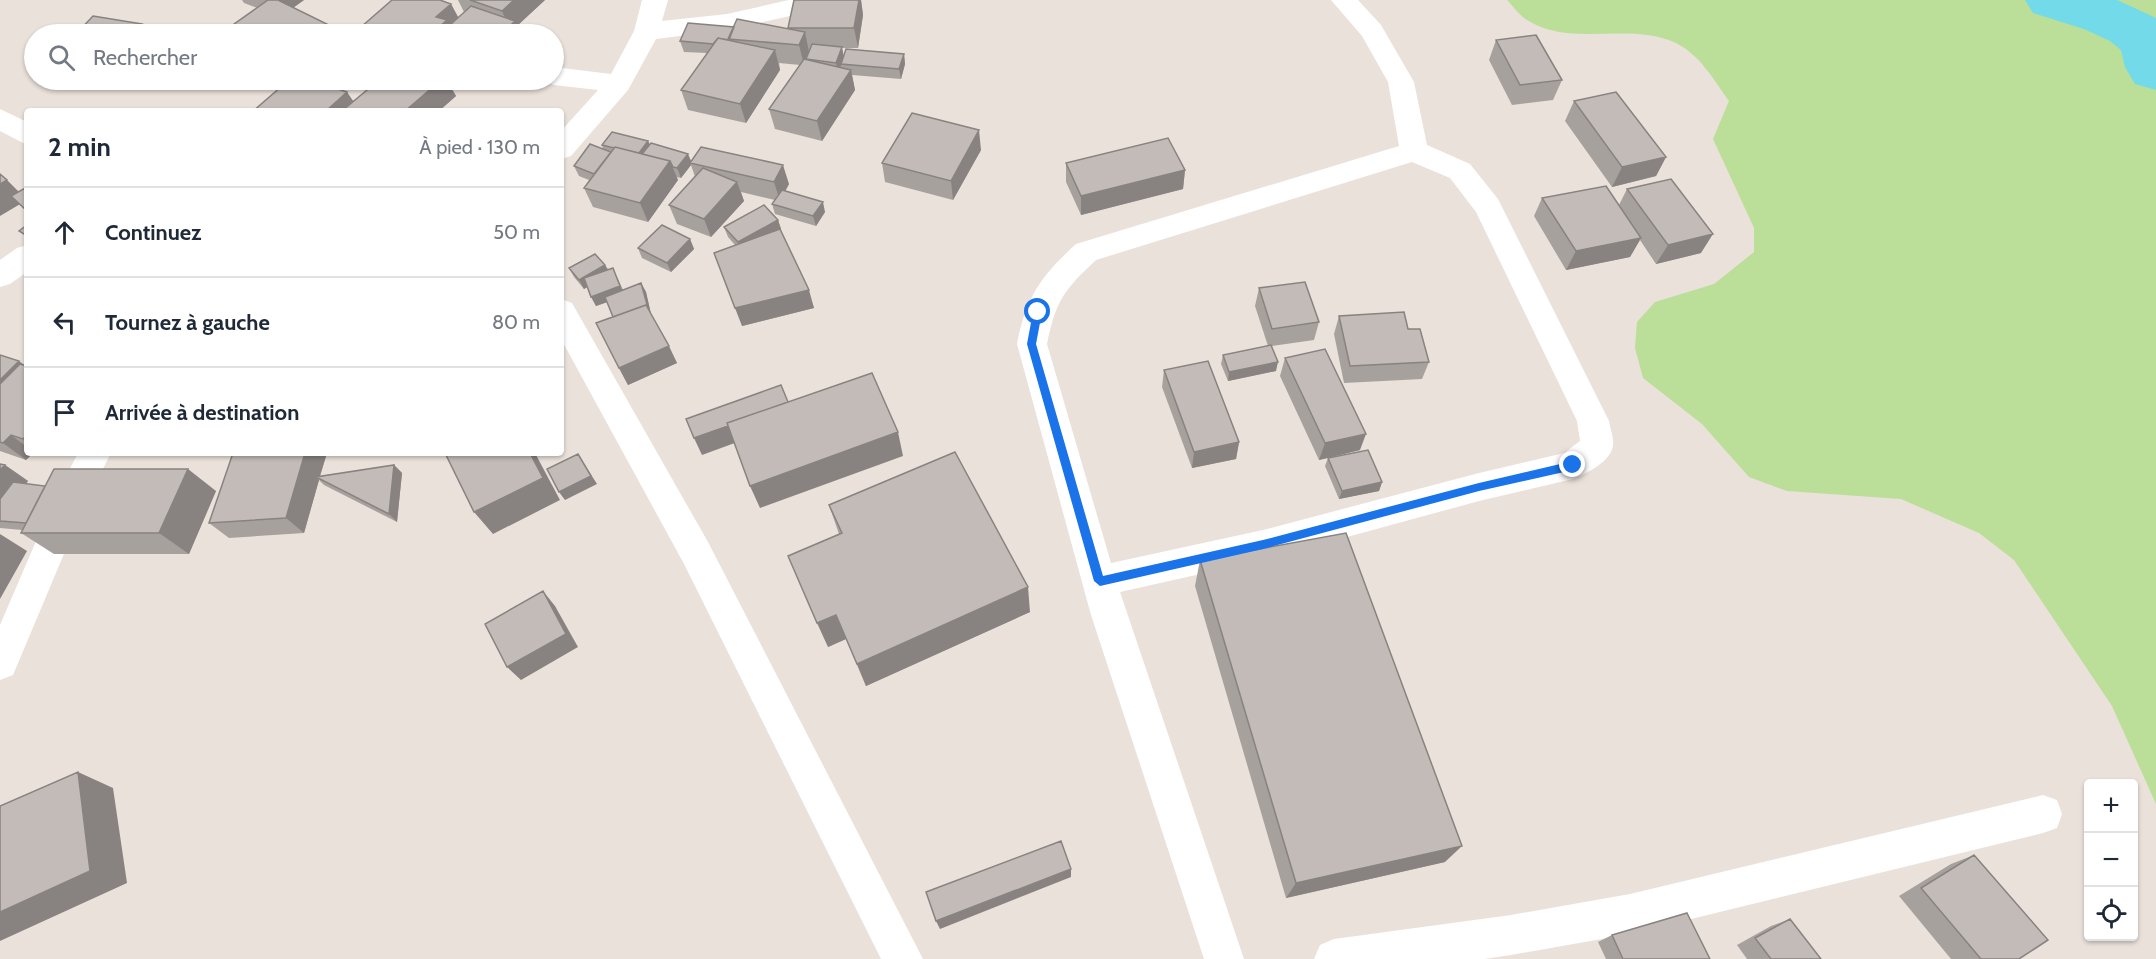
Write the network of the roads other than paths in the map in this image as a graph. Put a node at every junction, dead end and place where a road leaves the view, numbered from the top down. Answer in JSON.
{"nodes":[{"id":1,"x":655,"y":0,"type":"edge"},
{"id":2,"x":841,"y":0,"type":"edge"},
{"id":3,"x":1344,"y":0,"type":"edge"},
{"id":4,"x":647,"y":31,"type":"junction"},
{"id":5,"x":564,"y":77,"type":"edge"},
{"id":6,"x":619,"y":84,"type":"junction"},
{"id":7,"x":0,"y":119,"type":"edge"},
{"id":8,"x":24,"y":133,"type":"edge"},
{"id":9,"x":564,"y":146,"type":"edge"},
{"id":10,"x":1414,"y":151,"type":"junction"},
{"id":11,"x":24,"y":258,"type":"edge"},
{"id":12,"x":0,"y":276,"type":"edge"},
{"id":13,"x":564,"y":316,"type":"edge"},
{"id":14,"x":94,"y":456,"type":"edge"},
{"id":15,"x":1100,"y":581,"type":"junction"},
{"id":16,"x":0,"y":663,"type":"edge"},
{"id":17,"x":2043,"y":814,"type":"dead end"},
{"id":18,"x":903,"y":959,"type":"edge"},
{"id":19,"x":1224,"y":959,"type":"edge"},
{"id":20,"x":1334,"y":959,"type":"edge"}],
"edges":[{"from":1,"to":4,"type":"street"},
{"from":2,"to":4,"type":"street"},
{"from":3,"to":10,"type":"street"},
{"from":4,"to":6,"type":"street"},
{"from":5,"to":6,"type":"street"},
{"from":6,"to":9,"type":"street"},
{"from":7,"to":8,"type":"street"},
{"from":10,"to":15,"type":"street"},
{"from":10,"to":15,"type":"street"},
{"from":11,"to":12,"type":"street"},
{"from":13,"to":18,"type":"street"},
{"from":14,"to":16,"type":"street"},
{"from":15,"to":19,"type":"street"},
{"from":17,"to":20,"type":"street"}]}
